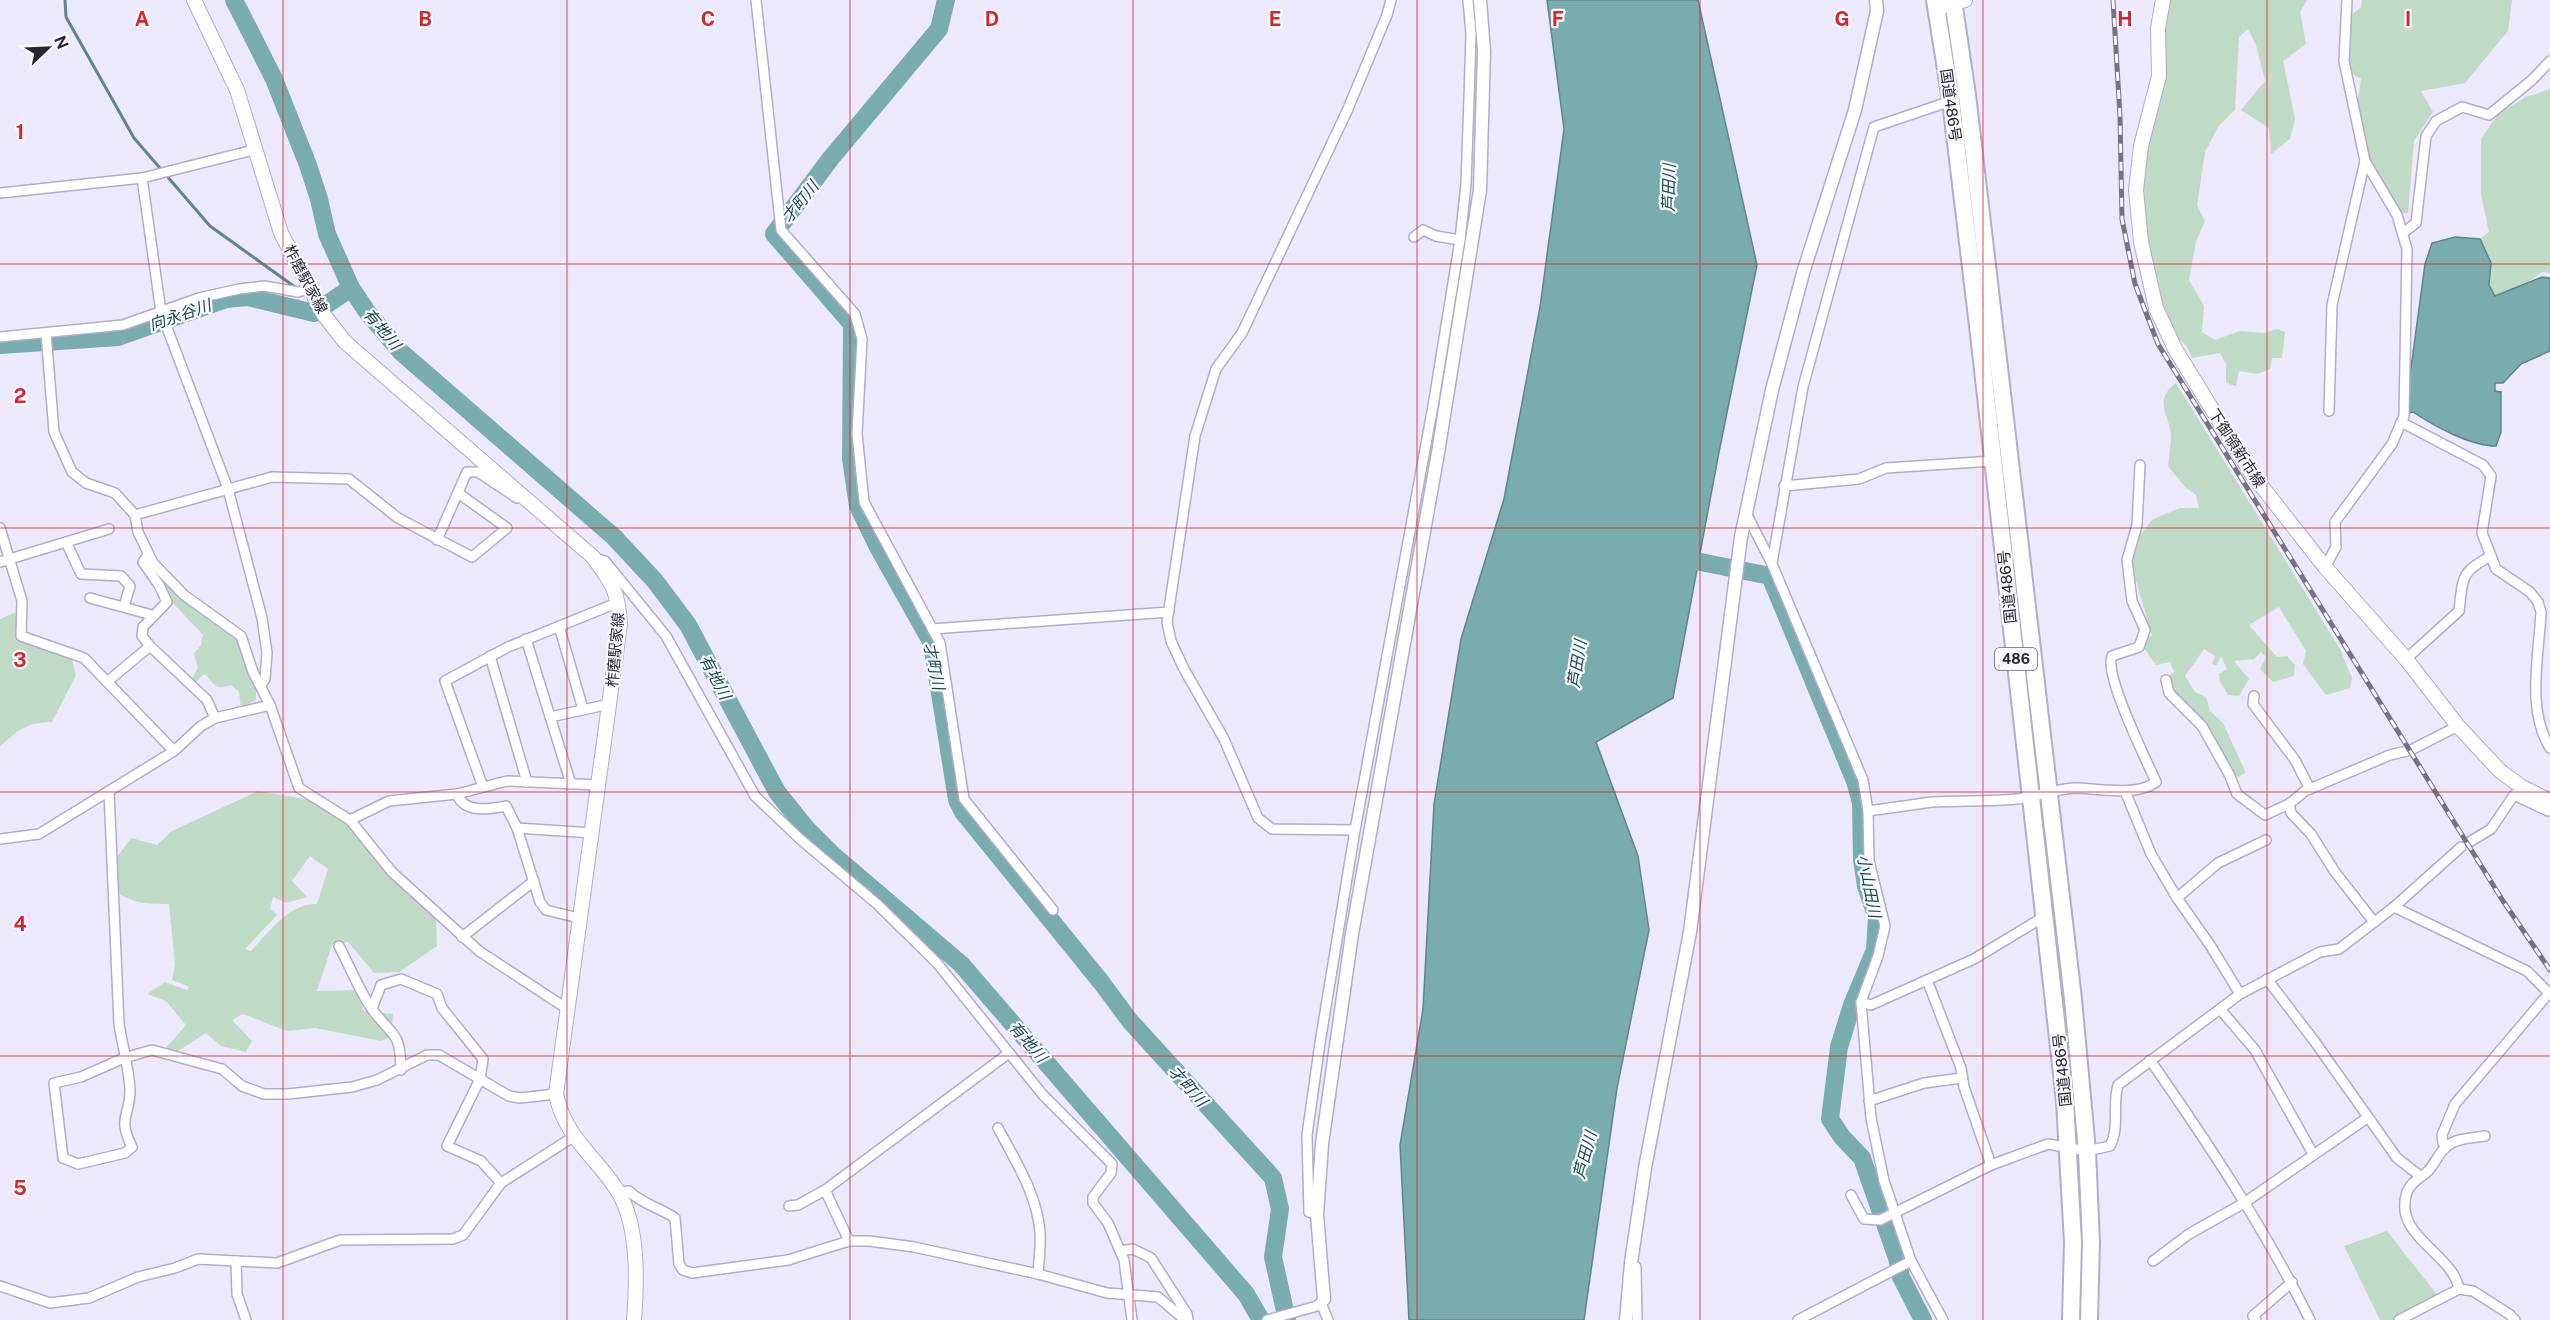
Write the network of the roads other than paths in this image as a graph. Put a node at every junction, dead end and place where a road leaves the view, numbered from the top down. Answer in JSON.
{"nodes":[{"id":1,"x":195,"y":0,"type":"edge"},
{"id":2,"x":756,"y":0,"type":"edge"},
{"id":3,"x":1391,"y":0,"type":"edge"},
{"id":4,"x":1468,"y":0,"type":"edge"},
{"id":5,"x":1480,"y":0,"type":"edge"},
{"id":6,"x":1876,"y":0,"type":"edge"},
{"id":7,"x":2163,"y":0,"type":"edge"},
{"id":8,"x":2347,"y":0,"type":"edge"},
{"id":9,"x":1958,"y":2,"type":"edge"},
{"id":10,"x":1936,"y":4,"type":"edge"},
{"id":11,"x":2550,"y":61,"type":"edge"},
{"id":12,"x":1951,"y":101,"type":"junction"},
{"id":13,"x":256,"y":149,"type":"junction"},
{"id":14,"x":1480,"y":160,"type":"junction"},
{"id":15,"x":2366,"y":160,"type":"junction"},
{"id":16,"x":142,"y":177,"type":"junction"},
{"id":17,"x":1466,"y":184,"type":"junction"},
{"id":18,"x":0,"y":193,"type":"edge"},
{"id":19,"x":2403,"y":233,"type":"junction"},
{"id":20,"x":1414,"y":237,"type":"dead end"},
{"id":21,"x":1460,"y":240,"type":"junction"},
{"id":22,"x":309,"y":289,"type":"junction"},
{"id":23,"x":161,"y":312,"type":"junction"},
{"id":24,"x":45,"y":333,"type":"junction"},
{"id":25,"x":0,"y":337,"type":"edge"},
{"id":26,"x":2329,"y":411,"type":"dead end"},
{"id":27,"x":2401,"y":422,"type":"junction"},
{"id":28,"x":1993,"y":461,"type":"junction"},
{"id":29,"x":2140,"y":465,"type":"dead end"},
{"id":30,"x":1784,"y":486,"type":"junction"},
{"id":31,"x":228,"y":489,"type":"junction"},
{"id":32,"x":458,"y":493,"type":"junction"},
{"id":33,"x":534,"y":506,"type":"junction"},
{"id":34,"x":1746,"y":513,"type":"junction"},
{"id":35,"x":135,"y":515,"type":"junction"},
{"id":36,"x":0,"y":528,"type":"edge"},
{"id":37,"x":109,"y":529,"type":"dead end"},
{"id":38,"x":437,"y":540,"type":"junction"},
{"id":39,"x":66,"y":542,"type":"junction"},
{"id":40,"x":148,"y":555,"type":"junction"},
{"id":41,"x":2491,"y":556,"type":"junction"},
{"id":42,"x":592,"y":557,"type":"junction"},
{"id":43,"x":5,"y":560,"type":"edge"},
{"id":44,"x":1772,"y":564,"type":"junction"},
{"id":45,"x":2325,"y":567,"type":"junction"},
{"id":46,"x":90,"y":598,"type":"dead end"},
{"id":47,"x":619,"y":602,"type":"junction"},
{"id":48,"x":124,"y":606,"type":"junction"},
{"id":49,"x":1169,"y":612,"type":"junction"},
{"id":50,"x":152,"y":615,"type":"junction"},
{"id":51,"x":559,"y":626,"type":"junction"},
{"id":52,"x":932,"y":629,"type":"junction"},
{"id":53,"x":526,"y":639,"type":"junction"},
{"id":54,"x":150,"y":646,"type":"junction"},
{"id":55,"x":490,"y":656,"type":"junction"},
{"id":56,"x":2406,"y":659,"type":"junction"},
{"id":57,"x":2166,"y":680,"type":"dead end"},
{"id":58,"x":107,"y":682,"type":"junction"},
{"id":59,"x":261,"y":685,"type":"junction"},
{"id":60,"x":2254,"y":696,"type":"dead end"},
{"id":61,"x":610,"y":704,"type":"junction"},
{"id":62,"x":270,"y":705,"type":"junction"},
{"id":63,"x":583,"y":709,"type":"junction"},
{"id":64,"x":550,"y":717,"type":"junction"},
{"id":65,"x":215,"y":718,"type":"junction"},
{"id":66,"x":2458,"y":726,"type":"junction"},
{"id":67,"x":2550,"y":748,"type":"edge"},
{"id":68,"x":174,"y":751,"type":"junction"},
{"id":69,"x":527,"y":782,"type":"junction"},
{"id":70,"x":571,"y":784,"type":"junction"},
{"id":71,"x":599,"y":785,"type":"junction"},
{"id":72,"x":483,"y":787,"type":"junction"},
{"id":73,"x":2310,"y":789,"type":"junction"},
{"id":74,"x":2125,"y":790,"type":"junction"},
{"id":75,"x":109,"y":791,"type":"junction"},
{"id":76,"x":2048,"y":791,"type":"junction"},
{"id":77,"x":457,"y":794,"type":"junction"},
{"id":78,"x":2031,"y":796,"type":"junction"},
{"id":79,"x":2550,"y":801,"type":"edge"},
{"id":80,"x":2289,"y":804,"type":"junction"},
{"id":81,"x":1868,"y":811,"type":"junction"},
{"id":82,"x":350,"y":820,"type":"junction"},
{"id":83,"x":517,"y":828,"type":"junction"},
{"id":84,"x":1355,"y":830,"type":"junction"},
{"id":85,"x":592,"y":833,"type":"junction"},
{"id":86,"x":0,"y":839,"type":"edge"},
{"id":87,"x":2266,"y":840,"type":"dead end"},
{"id":88,"x":2471,"y":841,"type":"dead end"},
{"id":89,"x":2462,"y":848,"type":"dead end"},
{"id":90,"x":534,"y":881,"type":"junction"},
{"id":91,"x":2176,"y":898,"type":"junction"},
{"id":92,"x":2394,"y":907,"type":"junction"},
{"id":93,"x":1053,"y":910,"type":"dead end"},
{"id":94,"x":2045,"y":916,"type":"junction"},
{"id":95,"x":579,"y":918,"type":"junction"},
{"id":96,"x":2374,"y":922,"type":"junction"},
{"id":97,"x":462,"y":937,"type":"junction"},
{"id":98,"x":339,"y":946,"type":"dead end"},
{"id":99,"x":1928,"y":980,"type":"junction"},
{"id":100,"x":2267,"y":980,"type":"junction"},
{"id":101,"x":2240,"y":994,"type":"junction"},
{"id":102,"x":2549,"y":994,"type":"edge"},
{"id":103,"x":1861,"y":1002,"type":"junction"},
{"id":104,"x":372,"y":1009,"type":"junction"},
{"id":105,"x":2220,"y":1009,"type":"junction"},
{"id":106,"x":569,"y":1010,"type":"junction"},
{"id":107,"x":1009,"y":1053,"type":"junction"},
{"id":108,"x":124,"y":1058,"type":"junction"},
{"id":109,"x":2150,"y":1060,"type":"junction"},
{"id":110,"x":401,"y":1070,"type":"junction"},
{"id":111,"x":1962,"y":1078,"type":"junction"},
{"id":112,"x":480,"y":1079,"type":"junction"},
{"id":113,"x":556,"y":1094,"type":"junction"},
{"id":114,"x":1869,"y":1101,"type":"junction"},
{"id":115,"x":2367,"y":1118,"type":"junction"},
{"id":116,"x":998,"y":1128,"type":"dead end"},
{"id":117,"x":2486,"y":1136,"type":"dead end"},
{"id":118,"x":573,"y":1137,"type":"junction"},
{"id":119,"x":2446,"y":1146,"type":"junction"},
{"id":120,"x":2069,"y":1148,"type":"junction"},
{"id":121,"x":2087,"y":1151,"type":"junction"},
{"id":122,"x":2313,"y":1154,"type":"junction"},
{"id":123,"x":1991,"y":1165,"type":"junction"},
{"id":124,"x":2420,"y":1176,"type":"junction"},
{"id":125,"x":501,"y":1183,"type":"junction"},
{"id":126,"x":825,"y":1190,"type":"junction"},
{"id":127,"x":618,"y":1192,"type":"junction"},
{"id":128,"x":1851,"y":1195,"type":"dead end"},
{"id":129,"x":2244,"y":1203,"type":"junction"},
{"id":130,"x":789,"y":1206,"type":"dead end"},
{"id":131,"x":1893,"y":1213,"type":"junction"},
{"id":132,"x":1317,"y":1215,"type":"junction"},
{"id":133,"x":849,"y":1241,"type":"junction"},
{"id":134,"x":1120,"y":1251,"type":"junction"},
{"id":135,"x":236,"y":1261,"type":"junction"},
{"id":136,"x":2153,"y":1261,"type":"dead end"},
{"id":137,"x":1911,"y":1262,"type":"junction"},
{"id":138,"x":1631,"y":1263,"type":"junction"},
{"id":139,"x":1038,"y":1274,"type":"junction"},
{"id":140,"x":2292,"y":1282,"type":"junction"},
{"id":141,"x":0,"y":1286,"type":"edge"},
{"id":142,"x":2459,"y":1289,"type":"junction"},
{"id":143,"x":1128,"y":1295,"type":"junction"},
{"id":144,"x":1321,"y":1303,"type":"junction"},
{"id":145,"x":246,"y":1320,"type":"edge"},
{"id":146,"x":634,"y":1320,"type":"edge"},
{"id":147,"x":1132,"y":1320,"type":"edge"},
{"id":148,"x":1186,"y":1320,"type":"edge"},
{"id":149,"x":1267,"y":1320,"type":"edge"},
{"id":150,"x":1328,"y":1320,"type":"edge"},
{"id":151,"x":1626,"y":1320,"type":"edge"},
{"id":152,"x":1637,"y":1320,"type":"edge"},
{"id":153,"x":1798,"y":1320,"type":"edge"},
{"id":154,"x":1943,"y":1320,"type":"edge"},
{"id":155,"x":2070,"y":1320,"type":"edge"},
{"id":156,"x":2089,"y":1320,"type":"edge"},
{"id":157,"x":2256,"y":1320,"type":"edge"},
{"id":158,"x":2310,"y":1320,"type":"edge"},
{"id":159,"x":2399,"y":1320,"type":"edge"},
{"id":160,"x":2515,"y":1320,"type":"edge"}],
"edges":[{"from":1,"to":13,"type":"main road","name":"柞磨駅家線"},
{"from":2,"to":52,"type":"street"},
{"from":3,"to":49,"type":"street"},
{"from":4,"to":17,"type":"street"},
{"from":5,"to":14,"type":"street"},
{"from":6,"to":34,"type":"street"},
{"from":7,"to":45,"type":"main road","name":"下御領新市線"},
{"from":8,"to":15,"type":"street"},
{"from":9,"to":10,"type":"main road"},
{"from":9,"to":76,"type":"highway","name":"国道486号","number":"486"},
{"from":10,"to":12,"type":"highway","name":"国道486号","number":"486"},
{"from":11,"to":19,"type":"street"},
{"from":12,"to":28,"type":"highway","name":"国道486号","number":"486"},
{"from":12,"to":30,"type":"street"},
{"from":13,"to":16,"type":"street"},
{"from":13,"to":22,"type":"main road","name":"柞磨駅家線"},
{"from":14,"to":17,"type":"street"},
{"from":14,"to":132,"type":"street"},
{"from":15,"to":19,"type":"street"},
{"from":15,"to":26,"type":"street"},
{"from":16,"to":18,"type":"street"},
{"from":16,"to":23,"type":"street"},
{"from":17,"to":21,"type":"street"},
{"from":19,"to":27,"type":"street"},
{"from":20,"to":21,"type":"street"},
{"from":21,"to":84,"type":"street"},
{"from":22,"to":23,"type":"street"},
{"from":22,"to":33,"type":"main road","name":"柞磨駅家線"},
{"from":23,"to":24,"type":"street"},
{"from":23,"to":31,"type":"street"},
{"from":24,"to":25,"type":"street"},
{"from":24,"to":35,"type":"street"},
{"from":27,"to":41,"type":"street"},
{"from":27,"to":45,"type":"street"},
{"from":28,"to":30,"type":"street"},
{"from":28,"to":78,"type":"highway","name":"国道486号","number":"486"},
{"from":29,"to":74,"type":"street"},
{"from":30,"to":44,"type":"street"},
{"from":31,"to":35,"type":"street"},
{"from":31,"to":38,"type":"street"},
{"from":31,"to":59,"type":"street"},
{"from":32,"to":33,"type":"street"},
{"from":32,"to":38,"type":"street"},
{"from":32,"to":38,"type":"street"},
{"from":33,"to":42,"type":"main road","name":"柞磨駅家線"},
{"from":34,"to":44,"type":"street"},
{"from":34,"to":138,"type":"street"},
{"from":35,"to":40,"type":"street"},
{"from":36,"to":43,"type":"street"},
{"from":37,"to":39,"type":"street"},
{"from":39,"to":43,"type":"street"},
{"from":39,"to":48,"type":"street"},
{"from":40,"to":50,"type":"street"},
{"from":40,"to":59,"type":"street"},
{"from":41,"to":56,"type":"street"},
{"from":41,"to":67,"type":"street"},
{"from":42,"to":47,"type":"main road","name":"柞磨駅家線"},
{"from":42,"to":107,"type":"street"},
{"from":43,"to":58,"type":"street"},
{"from":44,"to":81,"type":"street"},
{"from":45,"to":56,"type":"main road","name":"下御領新市線"},
{"from":46,"to":48,"type":"street"},
{"from":47,"to":51,"type":"street"},
{"from":47,"to":61,"type":"main road","name":"柞磨駅家線"},
{"from":48,"to":50,"type":"street"},
{"from":49,"to":52,"type":"street"},
{"from":49,"to":84,"type":"street"},
{"from":50,"to":54,"type":"street"},
{"from":51,"to":53,"type":"street"},
{"from":51,"to":63,"type":"street"},
{"from":52,"to":93,"type":"street"},
{"from":53,"to":55,"type":"street"},
{"from":53,"to":64,"type":"street"},
{"from":54,"to":58,"type":"street"},
{"from":54,"to":65,"type":"street"},
{"from":55,"to":69,"type":"street"},
{"from":55,"to":72,"type":"street"},
{"from":56,"to":66,"type":"main road","name":"下御領新市線"},
{"from":57,"to":80,"type":"street"},
{"from":58,"to":68,"type":"street"},
{"from":59,"to":62,"type":"street"},
{"from":60,"to":73,"type":"street"},
{"from":61,"to":63,"type":"street"},
{"from":61,"to":71,"type":"main road","name":"柞磨駅家線"},
{"from":62,"to":65,"type":"street"},
{"from":62,"to":82,"type":"street"},
{"from":63,"to":64,"type":"street"},
{"from":64,"to":70,"type":"street"},
{"from":65,"to":68,"type":"street"},
{"from":66,"to":73,"type":"street"},
{"from":66,"to":79,"type":"main road","name":"下御領新市線"},
{"from":68,"to":75,"type":"street"},
{"from":69,"to":70,"type":"street"},
{"from":69,"to":72,"type":"street"},
{"from":70,"to":71,"type":"street"},
{"from":71,"to":85,"type":"main road","name":"柞磨駅家線"},
{"from":72,"to":77,"type":"street"},
{"from":73,"to":80,"type":"street"},
{"from":74,"to":76,"type":"street"},
{"from":74,"to":91,"type":"street"},
{"from":75,"to":86,"type":"street"},
{"from":75,"to":108,"type":"street"},
{"from":76,"to":78,"type":"street"},
{"from":76,"to":121,"type":"highway","name":"国道486号","number":"486"},
{"from":77,"to":82,"type":"street"},
{"from":77,"to":83,"type":"street"},
{"from":78,"to":81,"type":"street"},
{"from":78,"to":94,"type":"highway","name":"国道486号","number":"486"},
{"from":79,"to":88,"type":"street"},
{"from":80,"to":96,"type":"street"},
{"from":81,"to":103,"type":"street"},
{"from":82,"to":97,"type":"street"},
{"from":83,"to":85,"type":"street"},
{"from":83,"to":90,"type":"street"},
{"from":84,"to":132,"type":"street"},
{"from":85,"to":95,"type":"main road","name":"柞磨駅家線"},
{"from":87,"to":91,"type":"street"},
{"from":89,"to":92,"type":"street"},
{"from":90,"to":95,"type":"street"},
{"from":90,"to":97,"type":"street"},
{"from":91,"to":101,"type":"street"},
{"from":92,"to":96,"type":"street"},
{"from":92,"to":102,"type":"street"},
{"from":94,"to":99,"type":"street"},
{"from":94,"to":120,"type":"highway","name":"国道486号","number":"486"},
{"from":95,"to":106,"type":"main road","name":"柞磨駅家線"},
{"from":96,"to":100,"type":"street"},
{"from":97,"to":106,"type":"street"},
{"from":98,"to":104,"type":"street"},
{"from":99,"to":103,"type":"street"},
{"from":99,"to":111,"type":"street"},
{"from":100,"to":101,"type":"street"},
{"from":100,"to":115,"type":"street"},
{"from":101,"to":105,"type":"street"},
{"from":102,"to":119,"type":"street"},
{"from":103,"to":114,"type":"street"},
{"from":104,"to":110,"type":"street"},
{"from":104,"to":112,"type":"street"},
{"from":105,"to":109,"type":"street"},
{"from":105,"to":122,"type":"street"},
{"from":106,"to":113,"type":"main road","name":"柞磨駅家線"},
{"from":107,"to":126,"type":"street"},
{"from":107,"to":134,"type":"street"},
{"from":108,"to":108,"type":"street"},
{"from":108,"to":110,"type":"street"},
{"from":109,"to":121,"type":"street"},
{"from":109,"to":129,"type":"street"},
{"from":110,"to":112,"type":"street"},
{"from":111,"to":114,"type":"street"},
{"from":111,"to":123,"type":"street"},
{"from":112,"to":113,"type":"street"},
{"from":112,"to":125,"type":"street"},
{"from":113,"to":118,"type":"main road","name":"柞磨駅家線"},
{"from":114,"to":131,"type":"street"},
{"from":115,"to":122,"type":"street"},
{"from":115,"to":124,"type":"street"},
{"from":116,"to":139,"type":"street"},
{"from":117,"to":119,"type":"street"},
{"from":118,"to":125,"type":"street"},
{"from":118,"to":127,"type":"main road","name":"柞磨駅家線"},
{"from":119,"to":124,"type":"street"},
{"from":120,"to":121,"type":"street"},
{"from":120,"to":123,"type":"street"},
{"from":120,"to":155,"type":"highway","name":"国道486号","number":"486"},
{"from":121,"to":156,"type":"highway","name":"国道486号","number":"486"},
{"from":122,"to":129,"type":"street"},
{"from":123,"to":131,"type":"street"},
{"from":124,"to":142,"type":"street"},
{"from":125,"to":135,"type":"street"},
{"from":126,"to":130,"type":"street"},
{"from":126,"to":133,"type":"street"},
{"from":127,"to":133,"type":"street"},
{"from":127,"to":146,"type":"main road","name":"柞磨駅家線"},
{"from":128,"to":131,"type":"street"},
{"from":129,"to":136,"type":"street"},
{"from":129,"to":140,"type":"street"},
{"from":131,"to":137,"type":"street"},
{"from":132,"to":144,"type":"street"},
{"from":133,"to":139,"type":"street"},
{"from":134,"to":143,"type":"street"},
{"from":134,"to":148,"type":"street"},
{"from":135,"to":141,"type":"street"},
{"from":135,"to":145,"type":"street"},
{"from":137,"to":153,"type":"street"},
{"from":137,"to":154,"type":"street"},
{"from":138,"to":151,"type":"street"},
{"from":138,"to":152,"type":"street"},
{"from":139,"to":143,"type":"street"},
{"from":140,"to":157,"type":"street"},
{"from":140,"to":158,"type":"street"},
{"from":142,"to":159,"type":"street"},
{"from":142,"to":160,"type":"street"},
{"from":143,"to":147,"type":"street"},
{"from":143,"to":148,"type":"street"},
{"from":144,"to":149,"type":"street"},
{"from":144,"to":150,"type":"street"}]}
